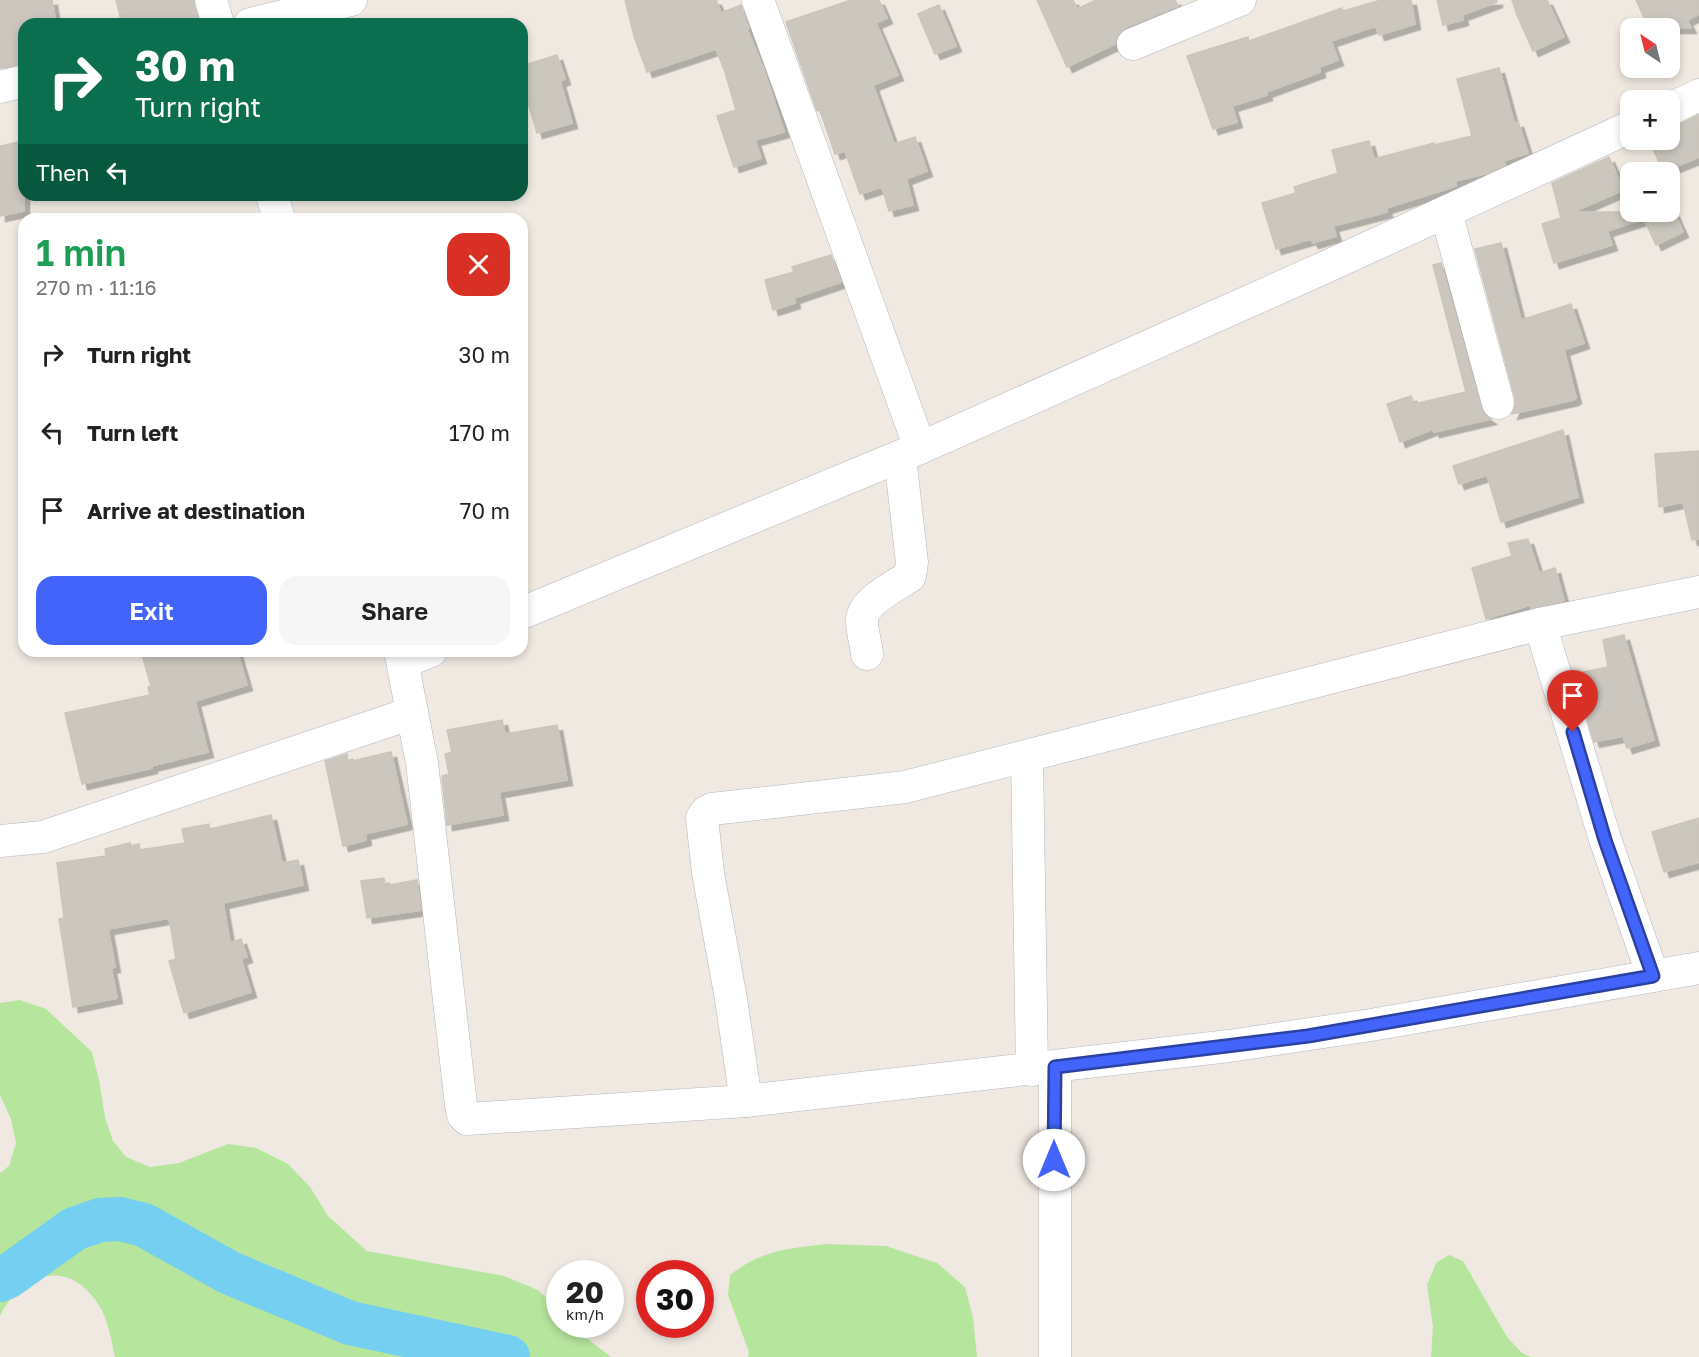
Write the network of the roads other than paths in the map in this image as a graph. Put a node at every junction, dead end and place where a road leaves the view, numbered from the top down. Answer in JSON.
{"nodes":[{"id":1,"x":211,"y":0,"type":"edge"},
{"id":2,"x":351,"y":0,"type":"edge"},
{"id":3,"x":758,"y":0,"type":"edge"},
{"id":4,"x":1240,"y":0,"type":"edge"},
{"id":5,"x":216,"y":18,"type":"edge"},
{"id":6,"x":275,"y":18,"type":"edge"},
{"id":7,"x":1133,"y":44,"type":"dead end"},
{"id":8,"x":18,"y":82,"type":"edge"},
{"id":9,"x":0,"y":87,"type":"edge"},
{"id":10,"x":1699,"y":95,"type":"edge"},
{"id":11,"x":1680,"y":104,"type":"edge"},
{"id":12,"x":1620,"y":132,"type":"edge"},
{"id":13,"x":1446,"y":212,"type":"junction"},
{"id":14,"x":1498,"y":403,"type":"dead end"},
{"id":15,"x":910,"y":453,"type":"junction"},
{"id":16,"x":1699,"y":592,"type":"edge"},
{"id":17,"x":528,"y":611,"type":"edge"},
{"id":18,"x":1540,"y":624,"type":"junction"},
{"id":19,"x":867,"y":654,"type":"dead end"},
{"id":20,"x":412,"y":657,"type":"edge"},
{"id":21,"x":412,"y":713,"type":"junction"},
{"id":22,"x":1027,"y":756,"type":"junction"},
{"id":23,"x":0,"y":841,"type":"edge"},
{"id":24,"x":1699,"y":968,"type":"edge"},
{"id":25,"x":1653,"y":976,"type":"junction"},
{"id":26,"x":1044,"y":1068,"type":"junction"},
{"id":27,"x":746,"y":1101,"type":"junction"},
{"id":28,"x":1055,"y":1357,"type":"edge"}],
"edges":[{"from":1,"to":5,"type":"street"},
{"from":2,"to":6,"type":"street"},
{"from":3,"to":15,"type":"street"},
{"from":4,"to":7,"type":"street"},
{"from":8,"to":9,"type":"street"},
{"from":10,"to":11,"type":"street"},
{"from":12,"to":13,"type":"street"},
{"from":13,"to":14,"type":"street"},
{"from":13,"to":15,"type":"street"},
{"from":15,"to":17,"type":"street"},
{"from":15,"to":19,"type":"street"},
{"from":16,"to":18,"type":"street"},
{"from":18,"to":22,"type":"street"},
{"from":18,"to":25,"type":"street"},
{"from":20,"to":21,"type":"street"},
{"from":21,"to":23,"type":"street"},
{"from":21,"to":27,"type":"street"},
{"from":22,"to":26,"type":"street"},
{"from":22,"to":27,"type":"street"},
{"from":24,"to":25,"type":"street"},
{"from":25,"to":26,"type":"street"},
{"from":26,"to":27,"type":"street"},
{"from":26,"to":28,"type":"street"}]}
